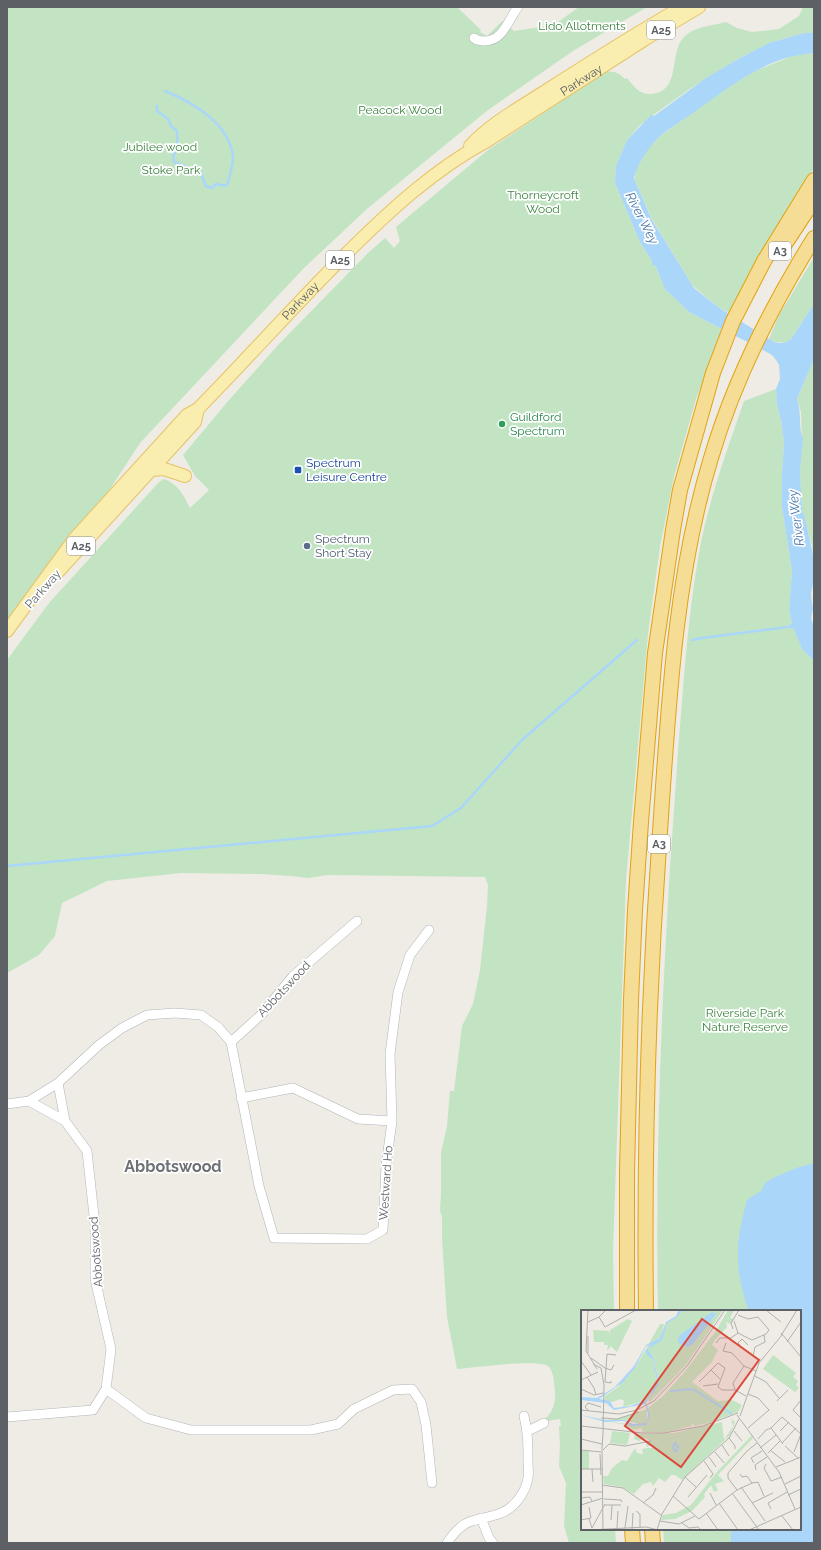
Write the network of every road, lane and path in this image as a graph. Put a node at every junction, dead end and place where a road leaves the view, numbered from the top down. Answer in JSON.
{"nodes":[{"id":1,"x":518,"y":7,"type":"edge"},
{"id":2,"x":682,"y":7,"type":"edge"},
{"id":3,"x":699,"y":7,"type":"edge"},
{"id":4,"x":474,"y":38,"type":"dead end"},
{"id":5,"x":464,"y":153,"type":"junction"},
{"id":6,"x":814,"y":180,"type":"edge"},
{"id":7,"x":814,"y":200,"type":"edge"},
{"id":8,"x":814,"y":238,"type":"edge"},
{"id":9,"x":747,"y":302,"type":"junction"},
{"id":10,"x":198,"y":409,"type":"junction"},
{"id":11,"x":151,"y":470,"type":"junction"},
{"id":12,"x":185,"y":476,"type":"dead end"},
{"id":13,"x":10,"y":627,"type":"edge"},
{"id":14,"x":357,"y":921,"type":"dead end"},
{"id":15,"x":429,"y":930,"type":"dead end"},
{"id":16,"x":231,"y":1042,"type":"junction"},
{"id":17,"x":58,"y":1083,"type":"junction"},
{"id":18,"x":242,"y":1098,"type":"junction"},
{"id":19,"x":29,"y":1101,"type":"junction"},
{"id":20,"x":7,"y":1104,"type":"edge"},
{"id":21,"x":65,"y":1120,"type":"junction"},
{"id":22,"x":392,"y":1121,"type":"junction"},
{"id":23,"x":627,"y":1310,"type":"edge"},
{"id":24,"x":646,"y":1310,"type":"edge"},
{"id":25,"x":106,"y":1389,"type":"junction"},
{"id":26,"x":524,"y":1416,"type":"dead end"},
{"id":27,"x":7,"y":1417,"type":"edge"},
{"id":28,"x":544,"y":1423,"type":"dead end"},
{"id":29,"x":528,"y":1431,"type":"junction"},
{"id":30,"x":432,"y":1483,"type":"dead end"},
{"id":31,"x":481,"y":1518,"type":"junction"},
{"id":32,"x":632,"y":1530,"type":"edge"},
{"id":33,"x":652,"y":1530,"type":"edge"},
{"id":34,"x":448,"y":1543,"type":"edge"},
{"id":35,"x":493,"y":1543,"type":"edge"},
{"id":36,"x":633,"y":1543,"type":"edge"},
{"id":37,"x":653,"y":1543,"type":"edge"}],
"edges":[{"from":1,"to":4,"type":"street"},
{"from":2,"to":5,"type":"main road","name":"Parkway","number":"A25"},
{"from":3,"to":5,"type":"main road","name":"Parkway","number":"A25"},
{"from":5,"to":10,"type":"main road","name":"Parkway","number":"A25"},
{"from":6,"to":9,"type":"highway"},
{"from":7,"to":9,"type":"highway","number":"A3"},
{"from":8,"to":24,"type":"highway","number":"A3"},
{"from":9,"to":23,"type":"highway","number":"A3"},
{"from":10,"to":11,"type":"main road","name":"Parkway","number":"A25"},
{"from":10,"to":13,"type":"main road","name":"Parkway","number":"A25"},
{"from":11,"to":12,"type":"main road"},
{"from":11,"to":13,"type":"main road","name":"Parkway","number":"A25"},
{"from":14,"to":16,"type":"street","name":"Abbotswood"},
{"from":15,"to":22,"type":"street","name":"Westward Ho"},
{"from":16,"to":17,"type":"street"},
{"from":16,"to":18,"type":"street"},
{"from":17,"to":19,"type":"street"},
{"from":17,"to":21,"type":"street","name":"Abbotswood"},
{"from":18,"to":22,"type":"street"},
{"from":18,"to":22,"type":"street","name":"Westward Ho"},
{"from":19,"to":20,"type":"street"},
{"from":19,"to":21,"type":"street","name":"Abbotswood"},
{"from":21,"to":25,"type":"street","name":"Abbotswood"},
{"from":25,"to":27,"type":"street","name":"Abbotswood"},
{"from":25,"to":30,"type":"street"},
{"from":26,"to":29,"type":"street"},
{"from":28,"to":29,"type":"street"},
{"from":29,"to":31,"type":"street"},
{"from":31,"to":34,"type":"street"},
{"from":31,"to":35,"type":"street"},
{"from":32,"to":36,"type":"highway"},
{"from":33,"to":37,"type":"highway"}]}
